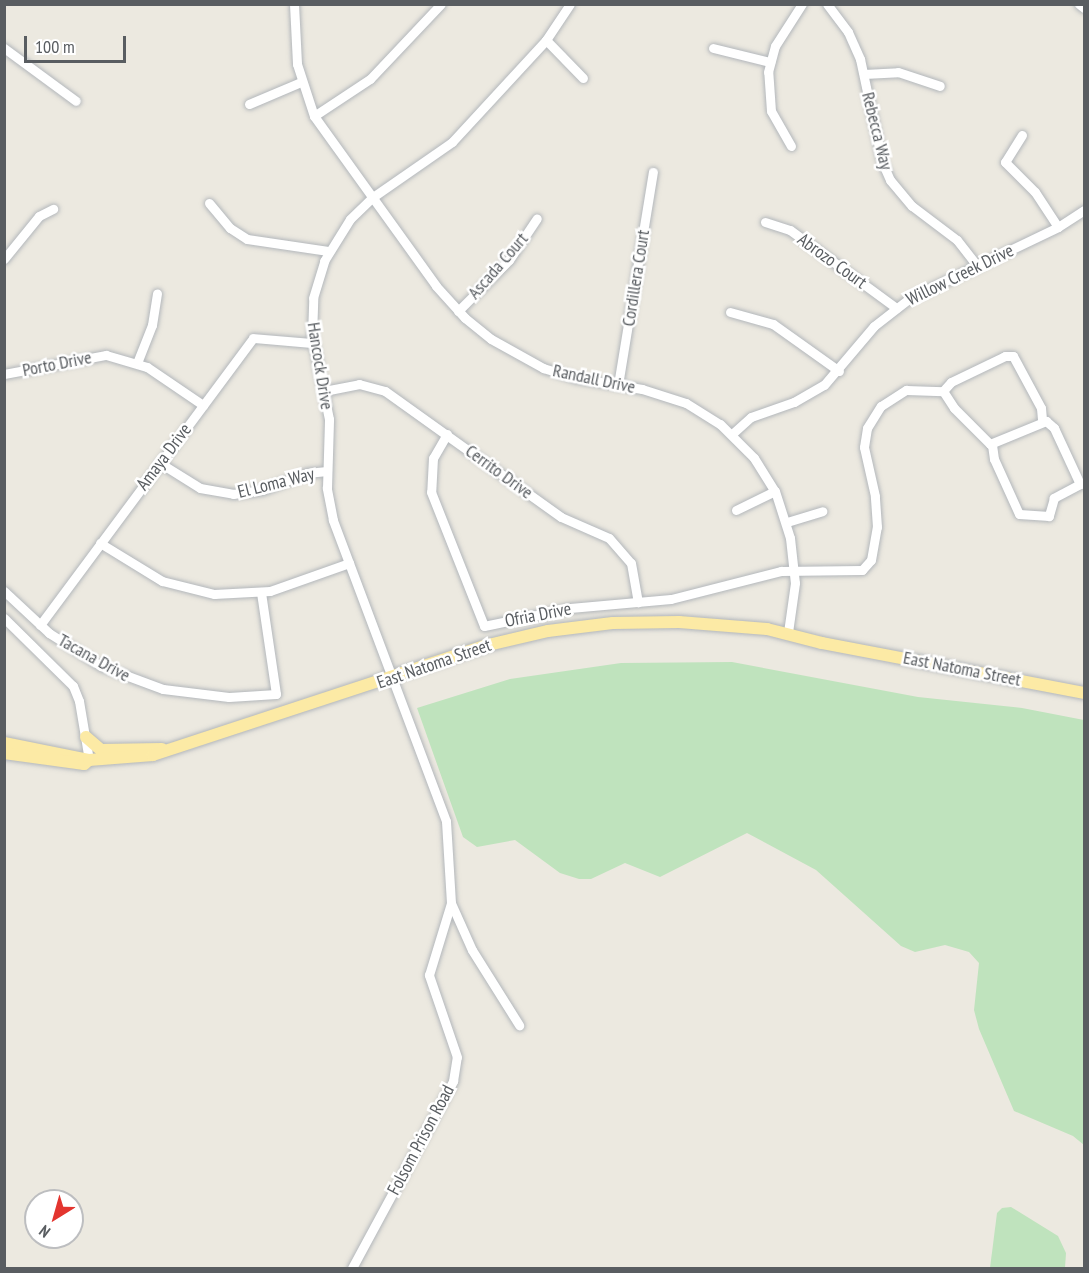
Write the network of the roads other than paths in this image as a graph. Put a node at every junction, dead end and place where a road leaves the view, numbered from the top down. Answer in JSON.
{"nodes":[{"id":1,"x":294,"y":4,"type":"edge"},
{"id":2,"x":441,"y":4,"type":"edge"},
{"id":3,"x":570,"y":4,"type":"edge"},
{"id":4,"x":802,"y":4,"type":"edge"},
{"id":5,"x":827,"y":4,"type":"edge"},
{"id":6,"x":1079,"y":4,"type":"edge"},
{"id":7,"x":1084,"y":8,"type":"edge"},
{"id":8,"x":546,"y":40,"type":"junction"},
{"id":9,"x":4,"y":48,"type":"edge"},
{"id":10,"x":713,"y":48,"type":"dead end"},
{"id":11,"x":770,"y":62,"type":"junction"},
{"id":12,"x":864,"y":74,"type":"junction"},
{"id":13,"x":583,"y":78,"type":"dead end"},
{"id":14,"x":301,"y":82,"type":"junction"},
{"id":15,"x":940,"y":86,"type":"dead end"},
{"id":16,"x":76,"y":101,"type":"dead end"},
{"id":17,"x":249,"y":104,"type":"dead end"},
{"id":18,"x":314,"y":116,"type":"junction"},
{"id":19,"x":1022,"y":135,"type":"dead end"},
{"id":20,"x":791,"y":146,"type":"dead end"},
{"id":21,"x":653,"y":171,"type":"dead end"},
{"id":22,"x":373,"y":197,"type":"junction"},
{"id":23,"x":209,"y":203,"type":"dead end"},
{"id":24,"x":53,"y":209,"type":"dead end"},
{"id":25,"x":1084,"y":210,"type":"edge"},
{"id":26,"x":537,"y":219,"type":"dead end"},
{"id":27,"x":765,"y":222,"type":"dead end"},
{"id":28,"x":1058,"y":227,"type":"junction"},
{"id":29,"x":328,"y":251,"type":"junction"},
{"id":30,"x":4,"y":259,"type":"edge"},
{"id":31,"x":977,"y":266,"type":"junction"},
{"id":32,"x":157,"y":293,"type":"dead end"},
{"id":33,"x":896,"y":308,"type":"junction"},
{"id":34,"x":458,"y":311,"type":"junction"},
{"id":35,"x":730,"y":312,"type":"dead end"},
{"id":36,"x":313,"y":344,"type":"junction"},
{"id":37,"x":137,"y":363,"type":"junction"},
{"id":38,"x":839,"y":371,"type":"junction"},
{"id":39,"x":4,"y":374,"type":"edge"},
{"id":40,"x":618,"y":385,"type":"junction"},
{"id":41,"x":324,"y":391,"type":"junction"},
{"id":42,"x":943,"y":391,"type":"junction"},
{"id":43,"x":203,"y":405,"type":"junction"},
{"id":44,"x":1042,"y":420,"type":"junction"},
{"id":45,"x":447,"y":434,"type":"junction"},
{"id":46,"x":732,"y":434,"type":"junction"},
{"id":47,"x":992,"y":445,"type":"junction"},
{"id":48,"x":160,"y":463,"type":"junction"},
{"id":49,"x":327,"y":471,"type":"junction"},
{"id":50,"x":775,"y":491,"type":"junction"},
{"id":51,"x":736,"y":510,"type":"dead end"},
{"id":52,"x":822,"y":512,"type":"dead end"},
{"id":53,"x":786,"y":522,"type":"junction"},
{"id":54,"x":100,"y":543,"type":"junction"},
{"id":55,"x":349,"y":563,"type":"junction"},
{"id":56,"x":795,"y":571,"type":"junction"},
{"id":57,"x":4,"y":591,"type":"edge"},
{"id":58,"x":261,"y":592,"type":"junction"},
{"id":59,"x":638,"y":602,"type":"junction"},
{"id":60,"x":4,"y":618,"type":"edge"},
{"id":61,"x":40,"y":625,"type":"junction"},
{"id":62,"x":788,"y":632,"type":"junction"},
{"id":63,"x":395,"y":677,"type":"junction"},
{"id":64,"x":1084,"y":693,"type":"edge"},
{"id":65,"x":86,"y":737,"type":"junction"},
{"id":66,"x":4,"y":743,"type":"edge"},
{"id":67,"x":172,"y":751,"type":"junction"},
{"id":68,"x":4,"y":753,"type":"edge"},
{"id":69,"x":89,"y":760,"type":"junction"},
{"id":70,"x":451,"y":903,"type":"junction"},
{"id":71,"x":519,"y":1025,"type":"dead end"},
{"id":72,"x":352,"y":1269,"type":"edge"}],
"edges":[{"from":1,"to":14,"type":"street","name":"Randall Drive"},
{"from":2,"to":18,"type":"street"},
{"from":3,"to":8,"type":"street","name":"Hancock Drive"},
{"from":4,"to":11,"type":"street"},
{"from":5,"to":12,"type":"street","name":"Rebecca Way"},
{"from":6,"to":7,"type":"street"},
{"from":8,"to":13,"type":"street"},
{"from":8,"to":22,"type":"street","name":"Hancock Drive"},
{"from":9,"to":16,"type":"street"},
{"from":10,"to":11,"type":"street"},
{"from":11,"to":20,"type":"street"},
{"from":12,"to":15,"type":"street"},
{"from":12,"to":31,"type":"street","name":"Rebecca Way"},
{"from":14,"to":17,"type":"street"},
{"from":14,"to":18,"type":"street","name":"Randall Drive"},
{"from":18,"to":22,"type":"street","name":"Randall Drive"},
{"from":19,"to":28,"type":"street"},
{"from":21,"to":40,"type":"street","name":"Cordillera Court"},
{"from":22,"to":29,"type":"street","name":"Hancock Drive"},
{"from":22,"to":34,"type":"street","name":"Randall Drive"},
{"from":23,"to":29,"type":"street"},
{"from":24,"to":30,"type":"street"},
{"from":25,"to":28,"type":"street","name":"Willow Creek Drive"},
{"from":26,"to":34,"type":"street","name":"Ascada Court"},
{"from":27,"to":33,"type":"street","name":"Abrozo Court"},
{"from":28,"to":31,"type":"street","name":"Willow Creek Drive"},
{"from":29,"to":36,"type":"street","name":"Hancock Drive"},
{"from":31,"to":33,"type":"street","name":"Willow Creek Drive"},
{"from":32,"to":37,"type":"street"},
{"from":33,"to":38,"type":"street","name":"Willow Creek Drive"},
{"from":34,"to":40,"type":"street","name":"Randall Drive"},
{"from":35,"to":38,"type":"street"},
{"from":36,"to":41,"type":"street","name":"Hancock Drive"},
{"from":36,"to":43,"type":"street","name":"Amaya Drive"},
{"from":37,"to":39,"type":"street","name":"Porto Drive"},
{"from":37,"to":43,"type":"street","name":"Porto Drive"},
{"from":38,"to":46,"type":"street","name":"Willow Creek Drive"},
{"from":40,"to":46,"type":"street","name":"Randall Drive"},
{"from":41,"to":45,"type":"street","name":"Cerrito Drive"},
{"from":41,"to":49,"type":"street","name":"Hancock Drive"},
{"from":42,"to":44,"type":"street"},
{"from":42,"to":47,"type":"street"},
{"from":42,"to":56,"type":"street","name":"Ofria Drive"},
{"from":43,"to":48,"type":"street","name":"Amaya Drive"},
{"from":44,"to":47,"type":"street"},
{"from":44,"to":47,"type":"street"},
{"from":45,"to":59,"type":"street","name":"Cerrito Drive"},
{"from":45,"to":59,"type":"street","name":"Ofria Drive"},
{"from":46,"to":50,"type":"street","name":"Randall Drive"},
{"from":48,"to":49,"type":"street","name":"El Loma Way"},
{"from":48,"to":54,"type":"street","name":"Amaya Drive"},
{"from":49,"to":55,"type":"street","name":"Hancock Drive"},
{"from":50,"to":51,"type":"street"},
{"from":50,"to":53,"type":"street","name":"Randall Drive"},
{"from":52,"to":53,"type":"street"},
{"from":53,"to":56,"type":"street","name":"Randall Drive"},
{"from":54,"to":58,"type":"street"},
{"from":54,"to":61,"type":"street","name":"Amaya Drive"},
{"from":55,"to":58,"type":"street"},
{"from":55,"to":63,"type":"street","name":"Hancock Drive"},
{"from":56,"to":59,"type":"street","name":"Ofria Drive"},
{"from":56,"to":62,"type":"street","name":"Randall Drive"},
{"from":57,"to":61,"type":"street","name":"Tacana Drive"},
{"from":58,"to":61,"type":"street","name":"Tacana Drive"},
{"from":60,"to":65,"type":"street"},
{"from":62,"to":63,"type":"main road","name":"East Natoma Street"},
{"from":62,"to":64,"type":"main road","name":"East Natoma Street"},
{"from":63,"to":67,"type":"main road","name":"East Natoma Street"},
{"from":63,"to":70,"type":"street","name":"Folsom Prison Road"},
{"from":65,"to":67,"type":"main road"},
{"from":65,"to":69,"type":"street"},
{"from":66,"to":69,"type":"main road","name":"East Natoma Street"},
{"from":67,"to":69,"type":"main road","name":"East Natoma Street"},
{"from":68,"to":69,"type":"main road","name":"East Natoma Street"},
{"from":70,"to":71,"type":"street","name":"Folsom Prison Road"},
{"from":70,"to":72,"type":"street","name":"Folsom Prison Road"}]}
